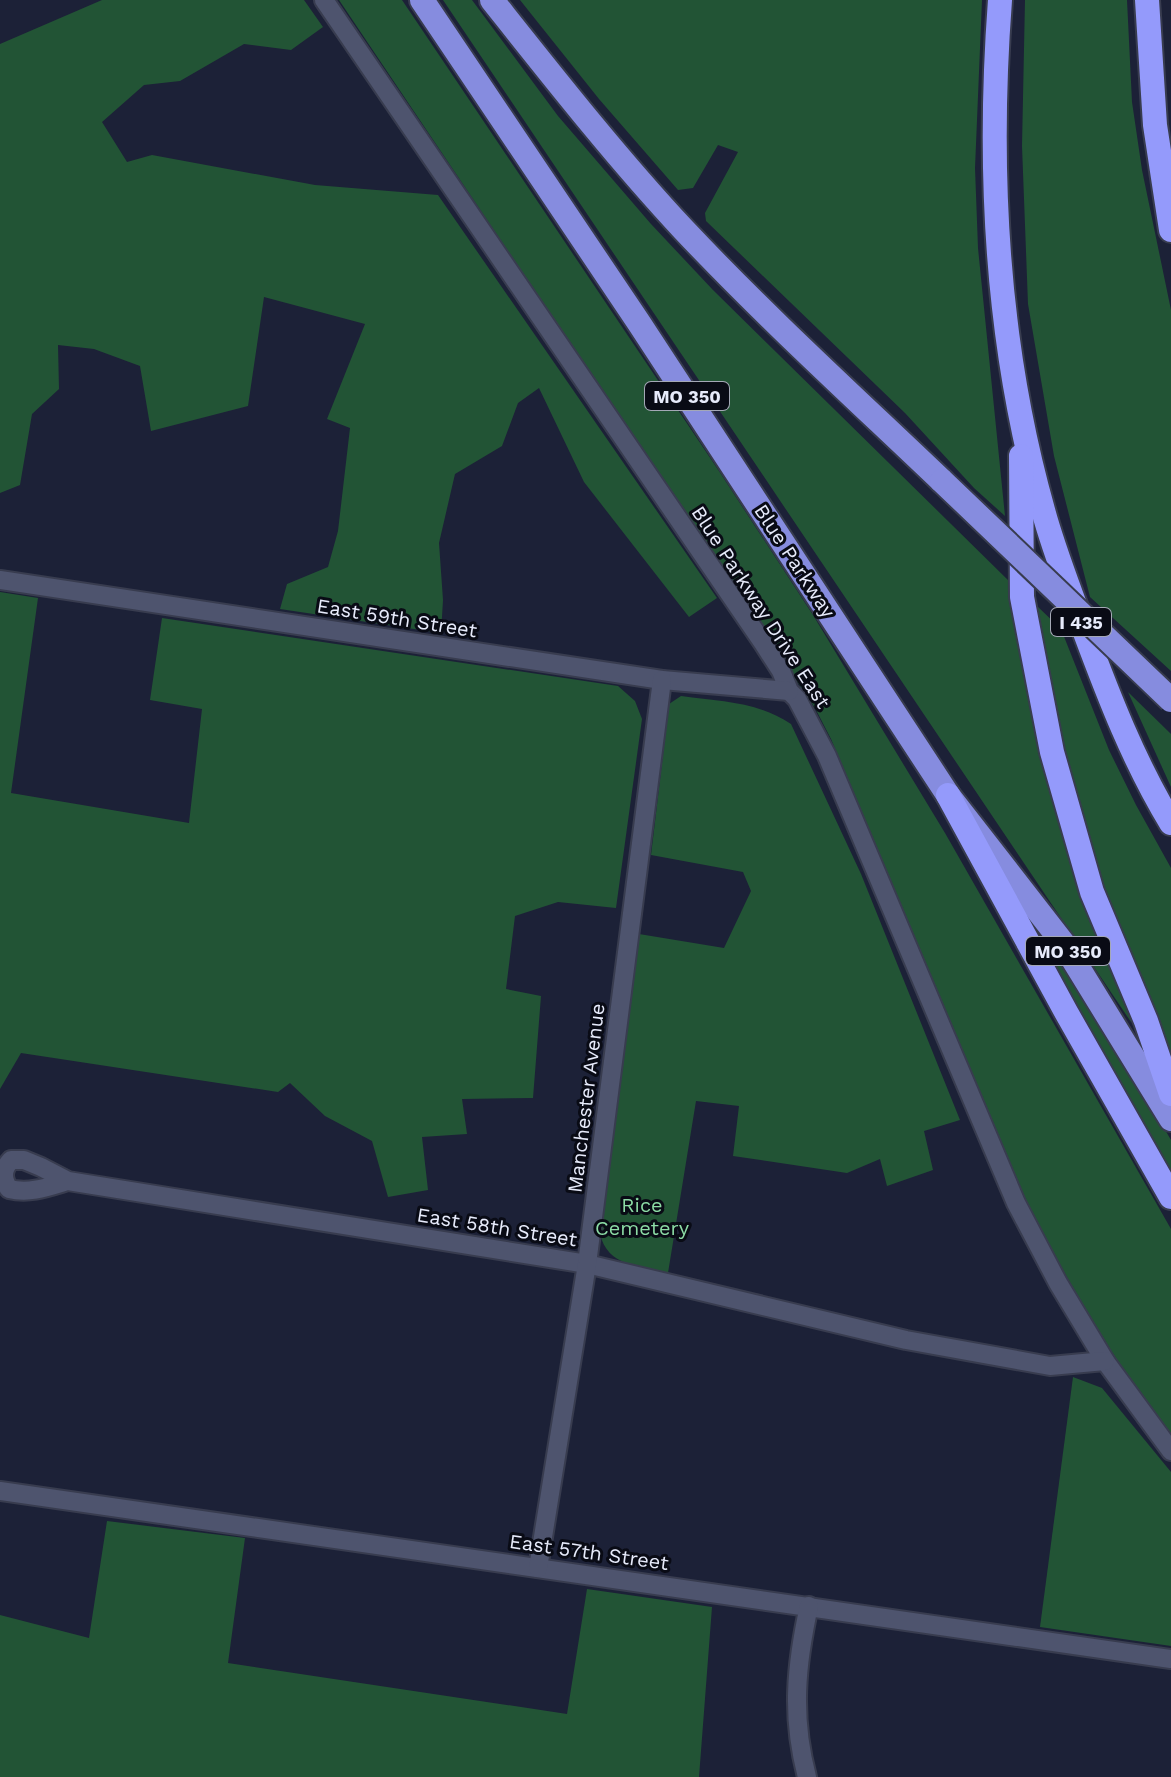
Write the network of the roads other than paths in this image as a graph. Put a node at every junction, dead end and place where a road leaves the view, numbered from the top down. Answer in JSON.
{"nodes":[{"id":1,"x":324,"y":0,"type":"edge"},
{"id":2,"x":422,"y":0,"type":"edge"},
{"id":3,"x":492,"y":0,"type":"edge"},
{"id":4,"x":1000,"y":0,"type":"edge"},
{"id":5,"x":1147,"y":0,"type":"edge"},
{"id":6,"x":1171,"y":230,"type":"edge"},
{"id":7,"x":1020,"y":410,"type":"junction"},
{"id":8,"x":0,"y":580,"type":"edge"},
{"id":9,"x":662,"y":680,"type":"junction"},
{"id":10,"x":789,"y":691,"type":"junction"},
{"id":11,"x":1171,"y":700,"type":"edge"},
{"id":12,"x":948,"y":795,"type":"junction"},
{"id":13,"x":1171,"y":823,"type":"edge"},
{"id":14,"x":1171,"y":1094,"type":"edge"},
{"id":15,"x":1171,"y":1119,"type":"edge"},
{"id":16,"x":68,"y":1181,"type":"dead end"},
{"id":17,"x":1171,"y":1197,"type":"edge"},
{"id":18,"x":587,"y":1264,"type":"junction"},
{"id":19,"x":1105,"y":1361,"type":"junction"},
{"id":20,"x":1171,"y":1451,"type":"edge"},
{"id":21,"x":0,"y":1491,"type":"edge"},
{"id":22,"x":538,"y":1568,"type":"junction"},
{"id":23,"x":809,"y":1606,"type":"junction"},
{"id":24,"x":1171,"y":1659,"type":"edge"},
{"id":25,"x":807,"y":1777,"type":"edge"}],
"edges":[{"from":1,"to":10,"type":"street","name":"Blue Parkway Drive East"},
{"from":2,"to":12,"type":"highway","name":"Blue Parkway","number":"MO 350"},
{"from":3,"to":11,"type":"highway","bridge":true},
{"from":4,"to":7,"type":"highway","number":"I 435"},
{"from":5,"to":6,"type":"highway"},
{"from":7,"to":13,"type":"highway","number":"I 435"},
{"from":7,"to":14,"type":"highway"},
{"from":8,"to":9,"type":"street","name":"East 59th Street"},
{"from":9,"to":10,"type":"street","name":"East 59th Street"},
{"from":9,"to":18,"type":"street","name":"Manchester Avenue"},
{"from":10,"to":19,"type":"street","name":"Blue Parkway Drive East"},
{"from":12,"to":15,"type":"highway","name":"Blue Parkway","number":"MO 350"},
{"from":12,"to":17,"type":"highway"},
{"from":16,"to":18,"type":"street","name":"East 58th Street"},
{"from":18,"to":19,"type":"street","name":"East 58th Street"},
{"from":18,"to":22,"type":"street","name":"Manchester Avenue"},
{"from":19,"to":20,"type":"street","name":"Blue Parkway Drive East"},
{"from":21,"to":22,"type":"street","name":"East 57th Street"},
{"from":22,"to":23,"type":"street","name":"East 57th Street"},
{"from":23,"to":24,"type":"street","name":"East 57th Street"},
{"from":23,"to":25,"type":"street"}]}
